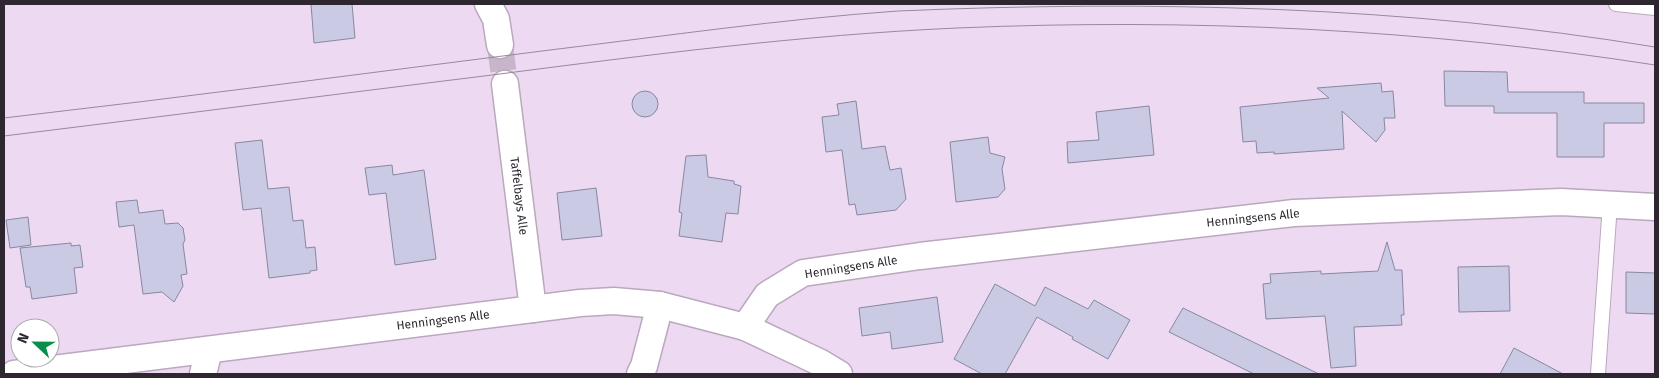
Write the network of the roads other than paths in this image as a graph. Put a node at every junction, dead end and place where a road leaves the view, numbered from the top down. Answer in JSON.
{"nodes":[{"id":1,"x":488,"y":4,"type":"edge"},
{"id":2,"x":1616,"y":4,"type":"edge"},
{"id":3,"x":1655,"y":8,"type":"edge"},
{"id":4,"x":500,"y":45,"type":"tunnel mouth"},
{"id":5,"x":504,"y":84,"type":"tunnel mouth"},
{"id":6,"x":1610,"y":204,"type":"junction"},
{"id":7,"x":1655,"y":207,"type":"edge"},
{"id":8,"x":660,"y":305,"type":"junction"},
{"id":9,"x":533,"y":309,"type":"junction"},
{"id":10,"x":745,"y":327,"type":"junction"},
{"id":11,"x":206,"y":362,"type":"edge"},
{"id":12,"x":14,"y":374,"type":"edge"},
{"id":13,"x":640,"y":374,"type":"edge"},
{"id":14,"x":840,"y":374,"type":"edge"},
{"id":15,"x":1598,"y":374,"type":"edge"}],
"edges":[{"from":1,"to":4,"type":"street"},
{"from":2,"to":3,"type":"lane"},
{"from":5,"to":9,"type":"street","name":"Taffelbays Alle"},
{"from":6,"to":7,"type":"street","name":"Henningsens Alle"},
{"from":6,"to":10,"type":"street","name":"Henningsens Alle"},
{"from":6,"to":15,"type":"lane"},
{"from":8,"to":9,"type":"street","name":"Henningsens Alle"},
{"from":8,"to":10,"type":"street","name":"Henningsens Alle"},
{"from":8,"to":13,"type":"street"},
{"from":9,"to":11,"type":"street","name":"Henningsens Alle"},
{"from":10,"to":14,"type":"street"},
{"from":11,"to":12,"type":"street","name":"Henningsens Alle"}]}
